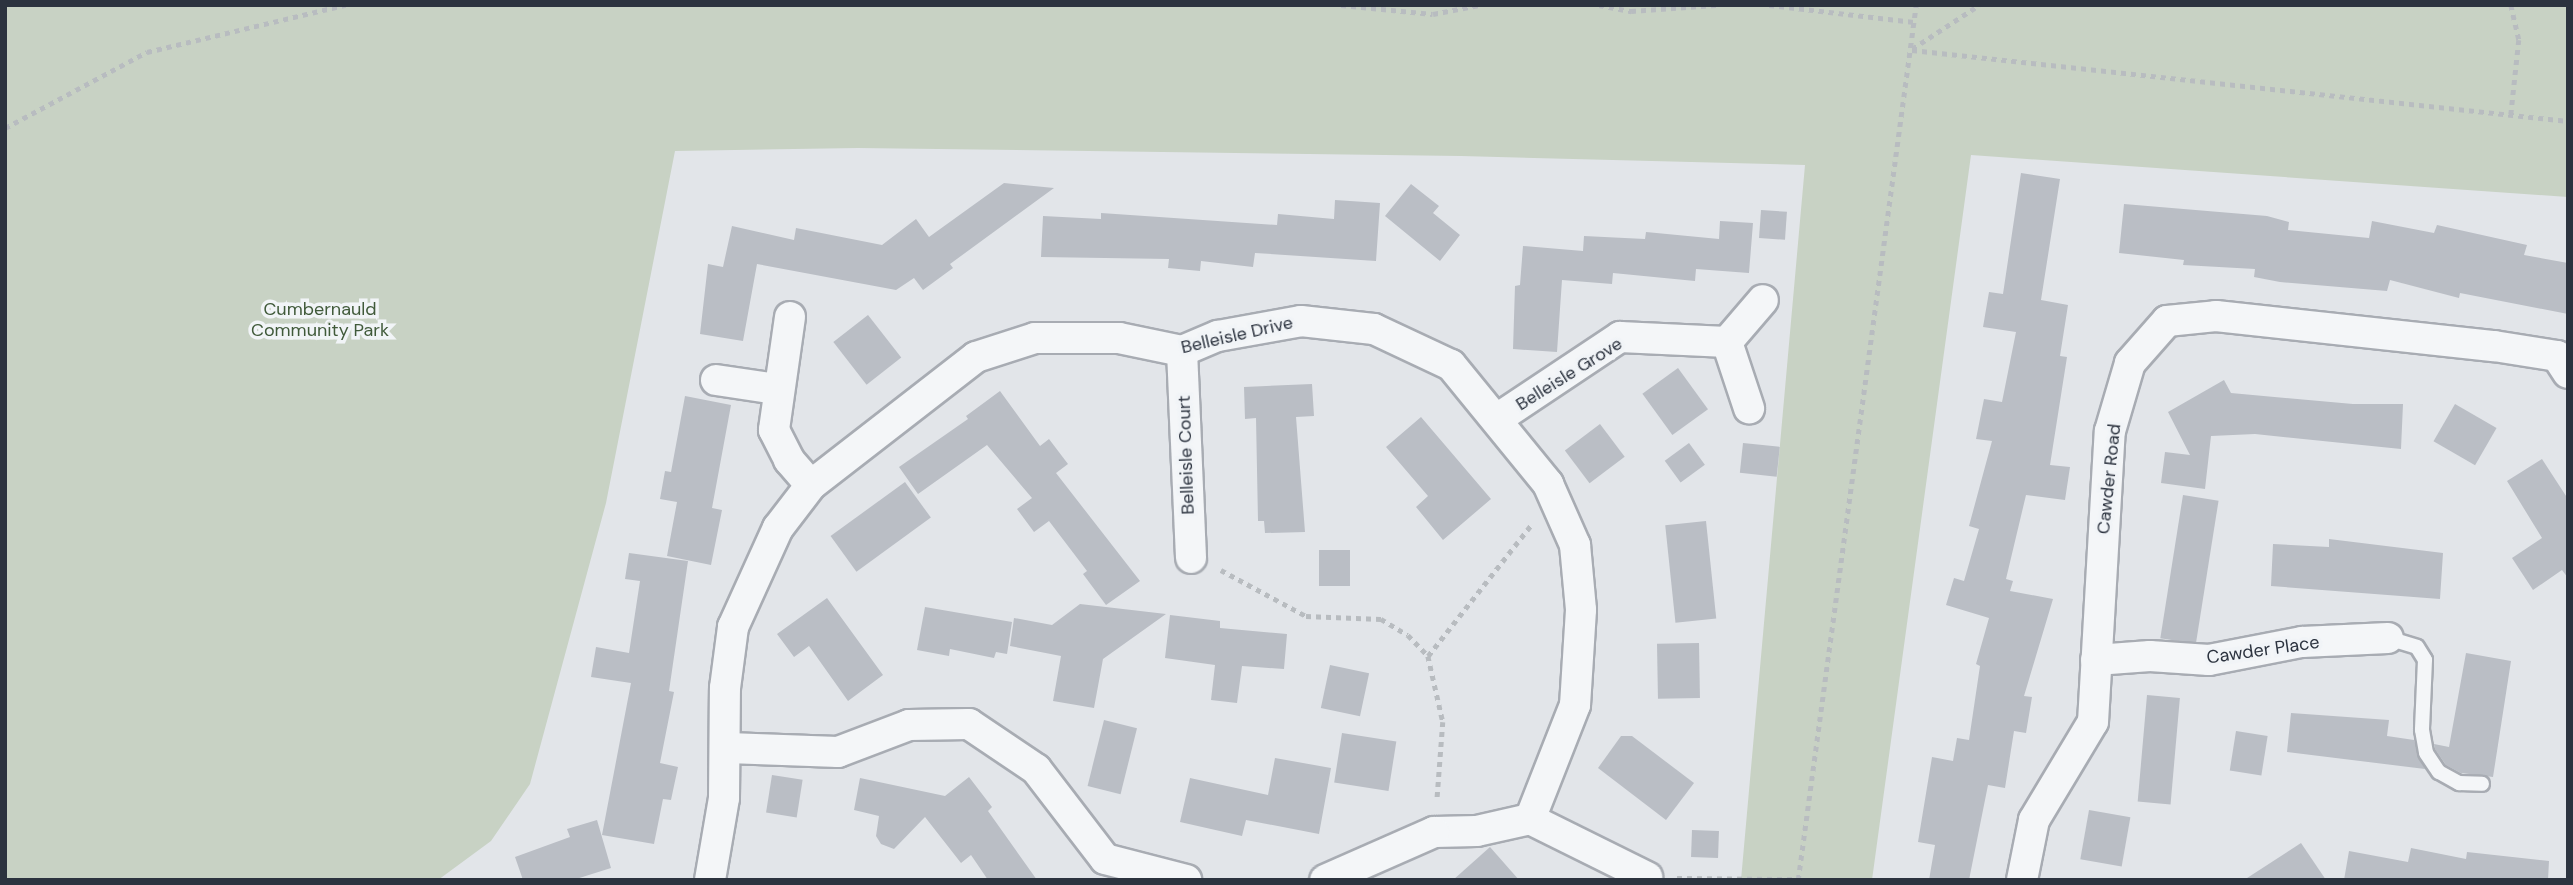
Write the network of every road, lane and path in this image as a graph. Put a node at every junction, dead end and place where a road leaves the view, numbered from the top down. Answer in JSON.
{"nodes":[{"id":1,"x":345,"y":5,"type":"edge"},
{"id":2,"x":1341,"y":5,"type":"edge"},
{"id":3,"x":1479,"y":5,"type":"edge"},
{"id":4,"x":1599,"y":5,"type":"edge"},
{"id":5,"x":1717,"y":5,"type":"edge"},
{"id":6,"x":1769,"y":5,"type":"edge"},
{"id":7,"x":1916,"y":5,"type":"edge"},
{"id":8,"x":1979,"y":5,"type":"edge"},
{"id":9,"x":2511,"y":5,"type":"edge"},
{"id":10,"x":1914,"y":22,"type":"junction"},
{"id":11,"x":1912,"y":50,"type":"junction"},
{"id":12,"x":2511,"y":115,"type":"junction"},
{"id":13,"x":2568,"y":121,"type":"edge"},
{"id":14,"x":5,"y":128,"type":"edge"},
{"id":15,"x":1763,"y":300,"type":"dead end"},
{"id":16,"x":790,"y":317,"type":"dead end"},
{"id":17,"x":1727,"y":342,"type":"junction"},
{"id":18,"x":1182,"y":352,"type":"junction"},
{"id":19,"x":2568,"y":373,"type":"edge"},
{"id":20,"x":716,"y":380,"type":"dead end"},
{"id":21,"x":778,"y":389,"type":"junction"},
{"id":22,"x":1749,"y":408,"type":"dead end"},
{"id":23,"x":1497,"y":419,"type":"junction"},
{"id":24,"x":811,"y":485,"type":"junction"},
{"id":25,"x":1552,"y":498,"type":"junction"},
{"id":26,"x":1191,"y":558,"type":"joint"},
{"id":27,"x":2388,"y":638,"type":"joint"},
{"id":28,"x":1428,"y":656,"type":"junction"},
{"id":29,"x":2096,"y":660,"type":"junction"},
{"id":30,"x":727,"y":748,"type":"junction"},
{"id":31,"x":2482,"y":784,"type":"dead end"},
{"id":32,"x":1530,"y":818,"type":"junction"},
{"id":33,"x":1434,"y":832,"type":"junction"},
{"id":34,"x":1647,"y":877,"type":"joint"},
{"id":35,"x":1798,"y":879,"type":"edge"},
{"id":36,"x":710,"y":880,"type":"edge"},
{"id":37,"x":1186,"y":880,"type":"edge"},
{"id":38,"x":1325,"y":880,"type":"edge"},
{"id":39,"x":2022,"y":880,"type":"edge"}],
"edges":[{"from":1,"to":14,"type":"path"},
{"from":2,"to":3,"type":"path"},
{"from":4,"to":5,"type":"path"},
{"from":6,"to":10,"type":"path"},
{"from":7,"to":10,"type":"path"},
{"from":8,"to":11,"type":"path"},
{"from":9,"to":12,"type":"path"},
{"from":10,"to":11,"type":"path"},
{"from":11,"to":12,"type":"path"},
{"from":11,"to":35,"type":"path"},
{"from":12,"to":13,"type":"path"},
{"from":15,"to":17,"type":"street"},
{"from":16,"to":21,"type":"street"},
{"from":17,"to":22,"type":"street"},
{"from":17,"to":23,"type":"street","name":"Belleisle Grove"},
{"from":18,"to":23,"type":"street","name":"Belleisle Drive"},
{"from":18,"to":24,"type":"street","name":"Belleisle Drive"},
{"from":18,"to":26,"type":"street","name":"Belleisle Court"},
{"from":19,"to":29,"type":"street","name":"Cawder Road"},
{"from":20,"to":21,"type":"street"},
{"from":21,"to":24,"type":"street"},
{"from":23,"to":25,"type":"street","name":"Belleisle Drive"},
{"from":24,"to":30,"type":"street","name":"Belleisle Drive"},
{"from":25,"to":28,"type":"path"},
{"from":25,"to":32,"type":"street","name":"Belleisle Drive"},
{"from":26,"to":28,"type":"path"},
{"from":27,"to":29,"type":"street","name":"Cawder Place"},
{"from":27,"to":31,"type":"lane"},
{"from":28,"to":33,"type":"path"},
{"from":29,"to":39,"type":"street","name":"Cawder Road"},
{"from":30,"to":36,"type":"street","name":"Belleisle Drive"},
{"from":30,"to":37,"type":"street"},
{"from":32,"to":33,"type":"street"},
{"from":32,"to":34,"type":"street"},
{"from":33,"to":38,"type":"street"},
{"from":34,"to":35,"type":"path"}]}
